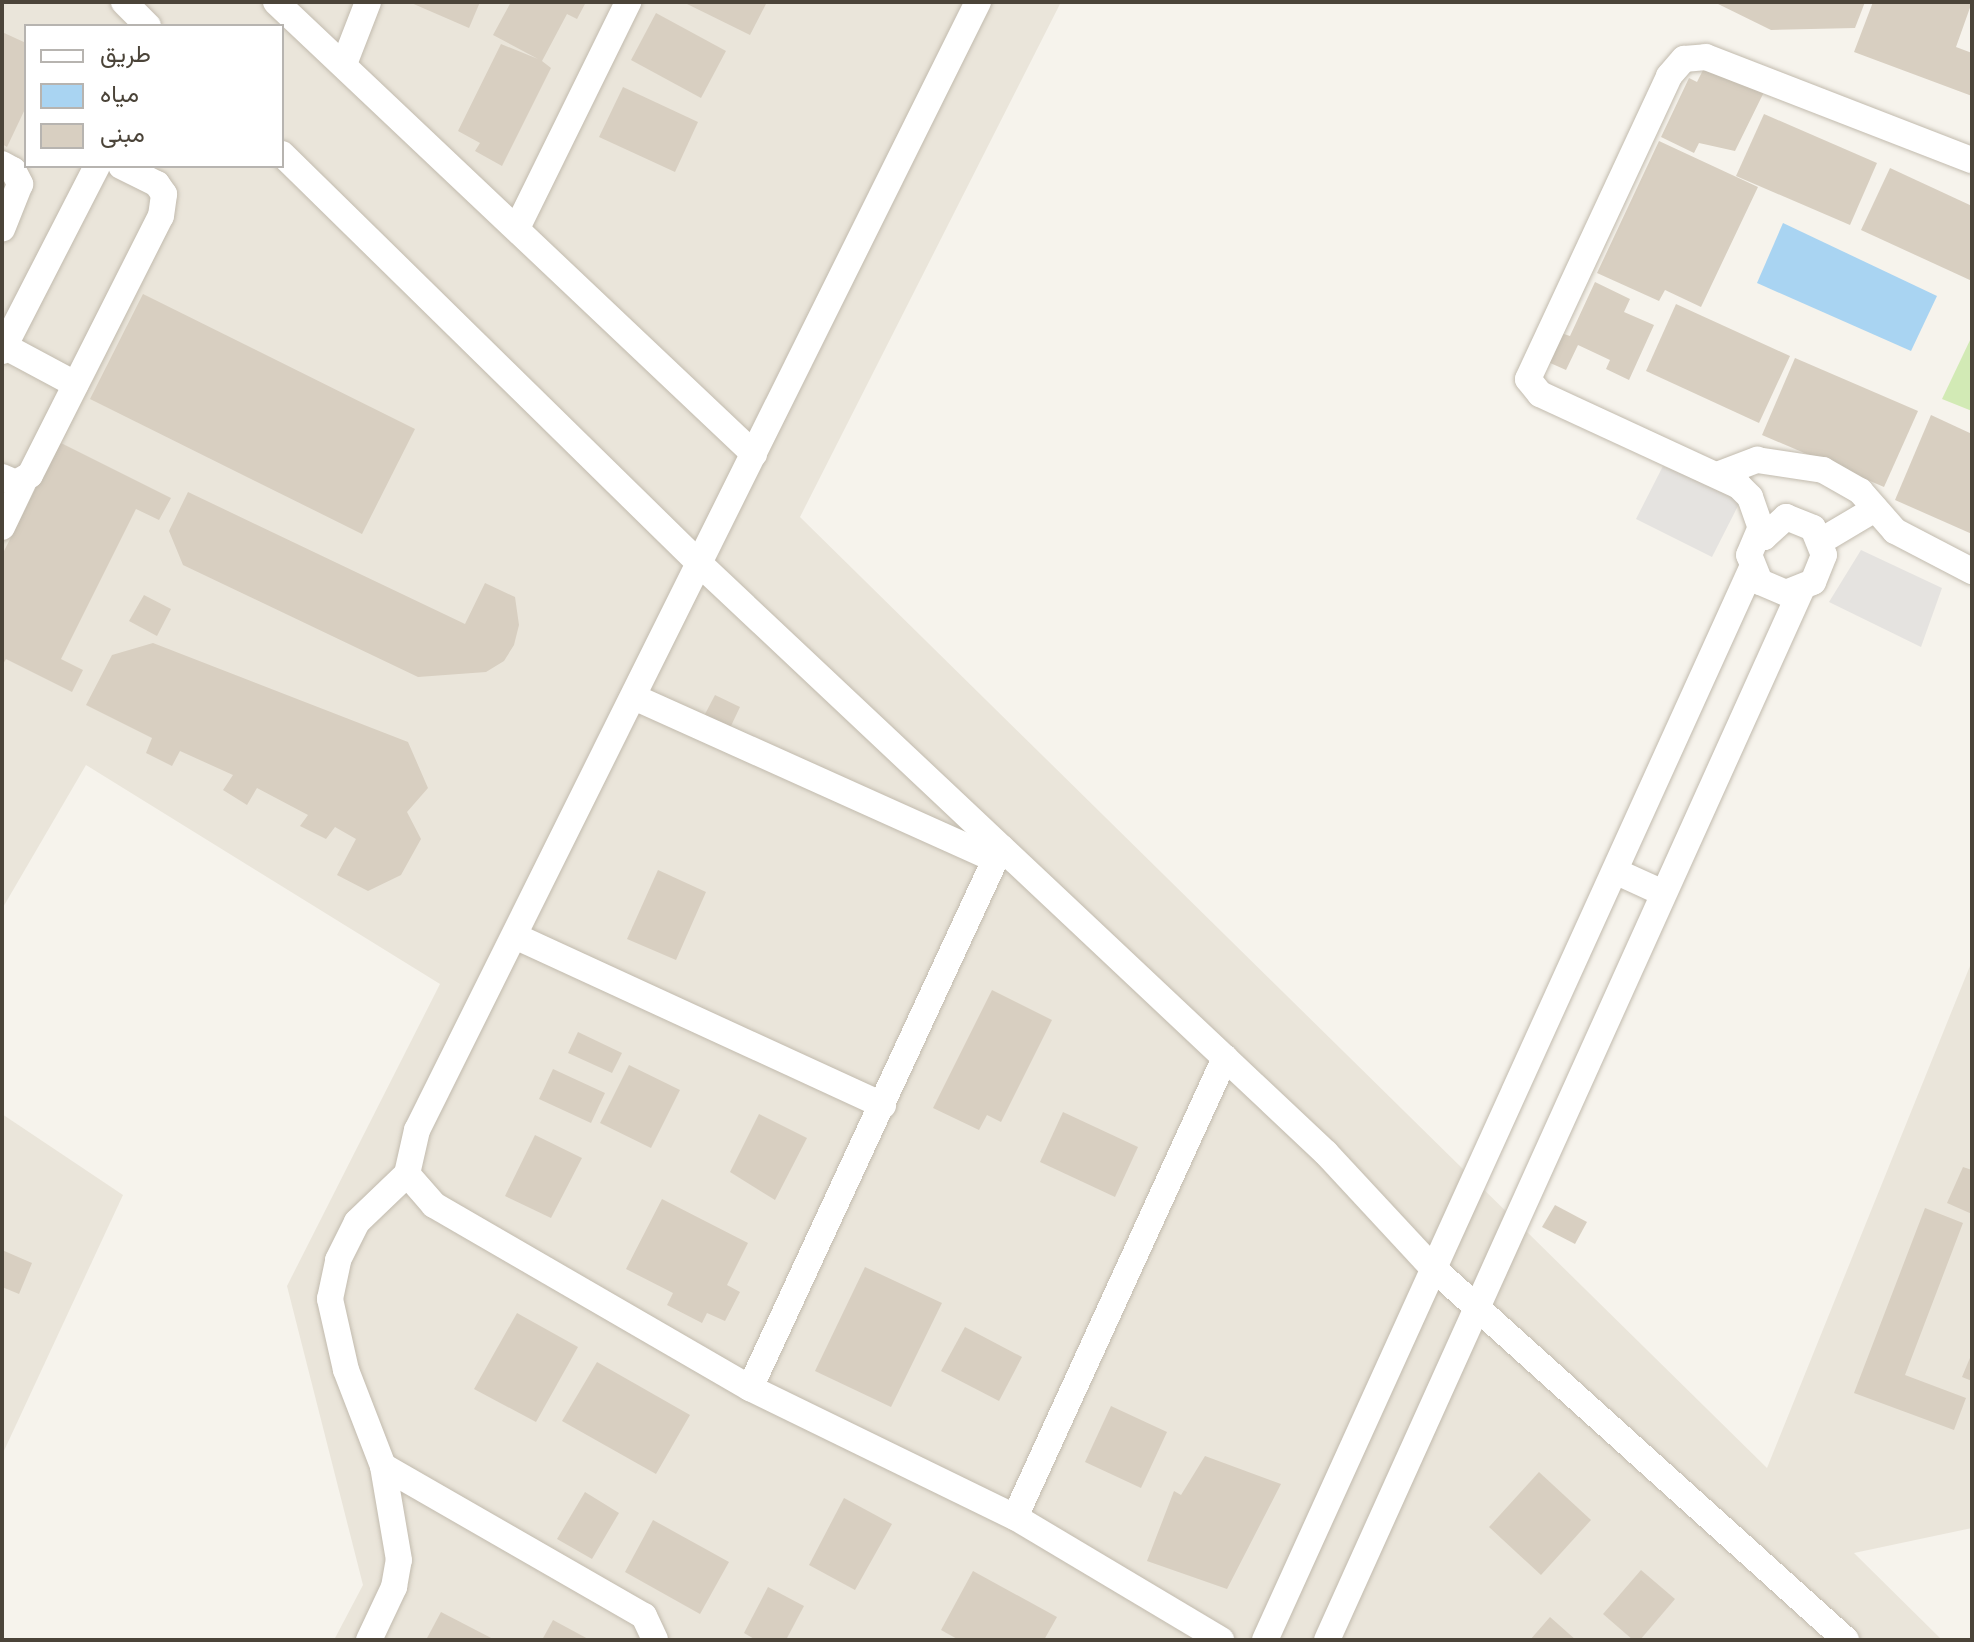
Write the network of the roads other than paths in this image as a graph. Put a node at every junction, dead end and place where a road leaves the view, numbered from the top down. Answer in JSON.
{"nodes":[{"id":1,"x":124,"y":2,"type":"edge"},
{"id":2,"x":276,"y":2,"type":"edge"},
{"id":3,"x":368,"y":2,"type":"edge"},
{"id":4,"x":628,"y":2,"type":"edge"},
{"id":5,"x":978,"y":2,"type":"edge"},
{"id":6,"x":146,"y":24,"type":"edge"},
{"id":7,"x":344,"y":64,"type":"junction"},
{"id":8,"x":284,"y":156,"type":"edge"},
{"id":9,"x":1972,"y":160,"type":"edge"},
{"id":10,"x":2,"y":164,"type":"edge"},
{"id":11,"x":96,"y":168,"type":"edge"},
{"id":12,"x":125,"y":168,"type":"edge"},
{"id":13,"x":518,"y":226,"type":"junction"},
{"id":14,"x":2,"y":229,"type":"edge"},
{"id":15,"x":3,"y":349,"type":"edge"},
{"id":16,"x":75,"y":384,"type":"junction"},
{"id":17,"x":754,"y":454,"type":"junction"},
{"id":18,"x":1720,"y":474,"type":"junction"},
{"id":19,"x":13,"y":480,"type":"edge"},
{"id":20,"x":1875,"y":509,"type":"junction"},
{"id":21,"x":2,"y":527,"type":"edge"},
{"id":22,"x":1764,"y":537,"type":"junction"},
{"id":23,"x":1821,"y":541,"type":"junction"},
{"id":24,"x":702,"y":566,"type":"junction"},
{"id":25,"x":1751,"y":570,"type":"junction"},
{"id":26,"x":1972,"y":571,"type":"edge"},
{"id":27,"x":1801,"y":590,"type":"junction"},
{"id":28,"x":636,"y":698,"type":"junction"},
{"id":29,"x":998,"y":853,"type":"junction"},
{"id":30,"x":1617,"y":872,"type":"junction"},
{"id":31,"x":1663,"y":893,"type":"junction"},
{"id":32,"x":517,"y":937,"type":"junction"},
{"id":33,"x":1225,"y":1058,"type":"junction"},
{"id":34,"x":883,"y":1105,"type":"junction"},
{"id":35,"x":407,"y":1174,"type":"junction"},
{"id":36,"x":1433,"y":1268,"type":"junction"},
{"id":37,"x":1475,"y":1305,"type":"junction"},
{"id":38,"x":750,"y":1388,"type":"junction"},
{"id":39,"x":383,"y":1466,"type":"junction"},
{"id":40,"x":1015,"y":1517,"type":"junction"},
{"id":41,"x":369,"y":1640,"type":"edge"},
{"id":42,"x":655,"y":1640,"type":"edge"},
{"id":43,"x":1221,"y":1640,"type":"edge"},
{"id":44,"x":1265,"y":1640,"type":"edge"},
{"id":45,"x":1327,"y":1640,"type":"edge"},
{"id":46,"x":1846,"y":1640,"type":"edge"}],
"edges":[{"from":1,"to":6,"type":"street"},
{"from":2,"to":7,"type":"street"},
{"from":3,"to":7,"type":"street"},
{"from":4,"to":13,"type":"street"},
{"from":5,"to":17,"type":"street"},
{"from":7,"to":13,"type":"street"},
{"from":8,"to":24,"type":"street"},
{"from":9,"to":18,"type":"street"},
{"from":10,"to":14,"type":"street"},
{"from":11,"to":15,"type":"street"},
{"from":12,"to":16,"type":"street"},
{"from":13,"to":17,"type":"street"},
{"from":15,"to":16,"type":"street"},
{"from":16,"to":19,"type":"street"},
{"from":17,"to":24,"type":"street"},
{"from":18,"to":20,"type":"street"},
{"from":18,"to":22,"type":"street"},
{"from":19,"to":21,"type":"street"},
{"from":20,"to":23,"type":"street"},
{"from":20,"to":26,"type":"street"},
{"from":22,"to":23,"type":"street"},
{"from":22,"to":25,"type":"street"},
{"from":23,"to":27,"type":"street"},
{"from":24,"to":28,"type":"street"},
{"from":24,"to":29,"type":"street"},
{"from":25,"to":27,"type":"street"},
{"from":25,"to":30,"type":"street"},
{"from":27,"to":31,"type":"street"},
{"from":28,"to":29,"type":"street"},
{"from":28,"to":32,"type":"street"},
{"from":29,"to":33,"type":"street"},
{"from":29,"to":34,"type":"street"},
{"from":30,"to":31,"type":"street"},
{"from":30,"to":36,"type":"street"},
{"from":31,"to":37,"type":"street"},
{"from":32,"to":34,"type":"street"},
{"from":32,"to":35,"type":"street"},
{"from":33,"to":36,"type":"street"},
{"from":33,"to":40,"type":"street"},
{"from":34,"to":38,"type":"street"},
{"from":35,"to":38,"type":"street"},
{"from":35,"to":39,"type":"street"},
{"from":36,"to":37,"type":"street"},
{"from":36,"to":44,"type":"street"},
{"from":37,"to":45,"type":"street"},
{"from":37,"to":46,"type":"street"},
{"from":38,"to":40,"type":"street"},
{"from":39,"to":41,"type":"street"},
{"from":39,"to":42,"type":"street"},
{"from":40,"to":43,"type":"street"}]}
